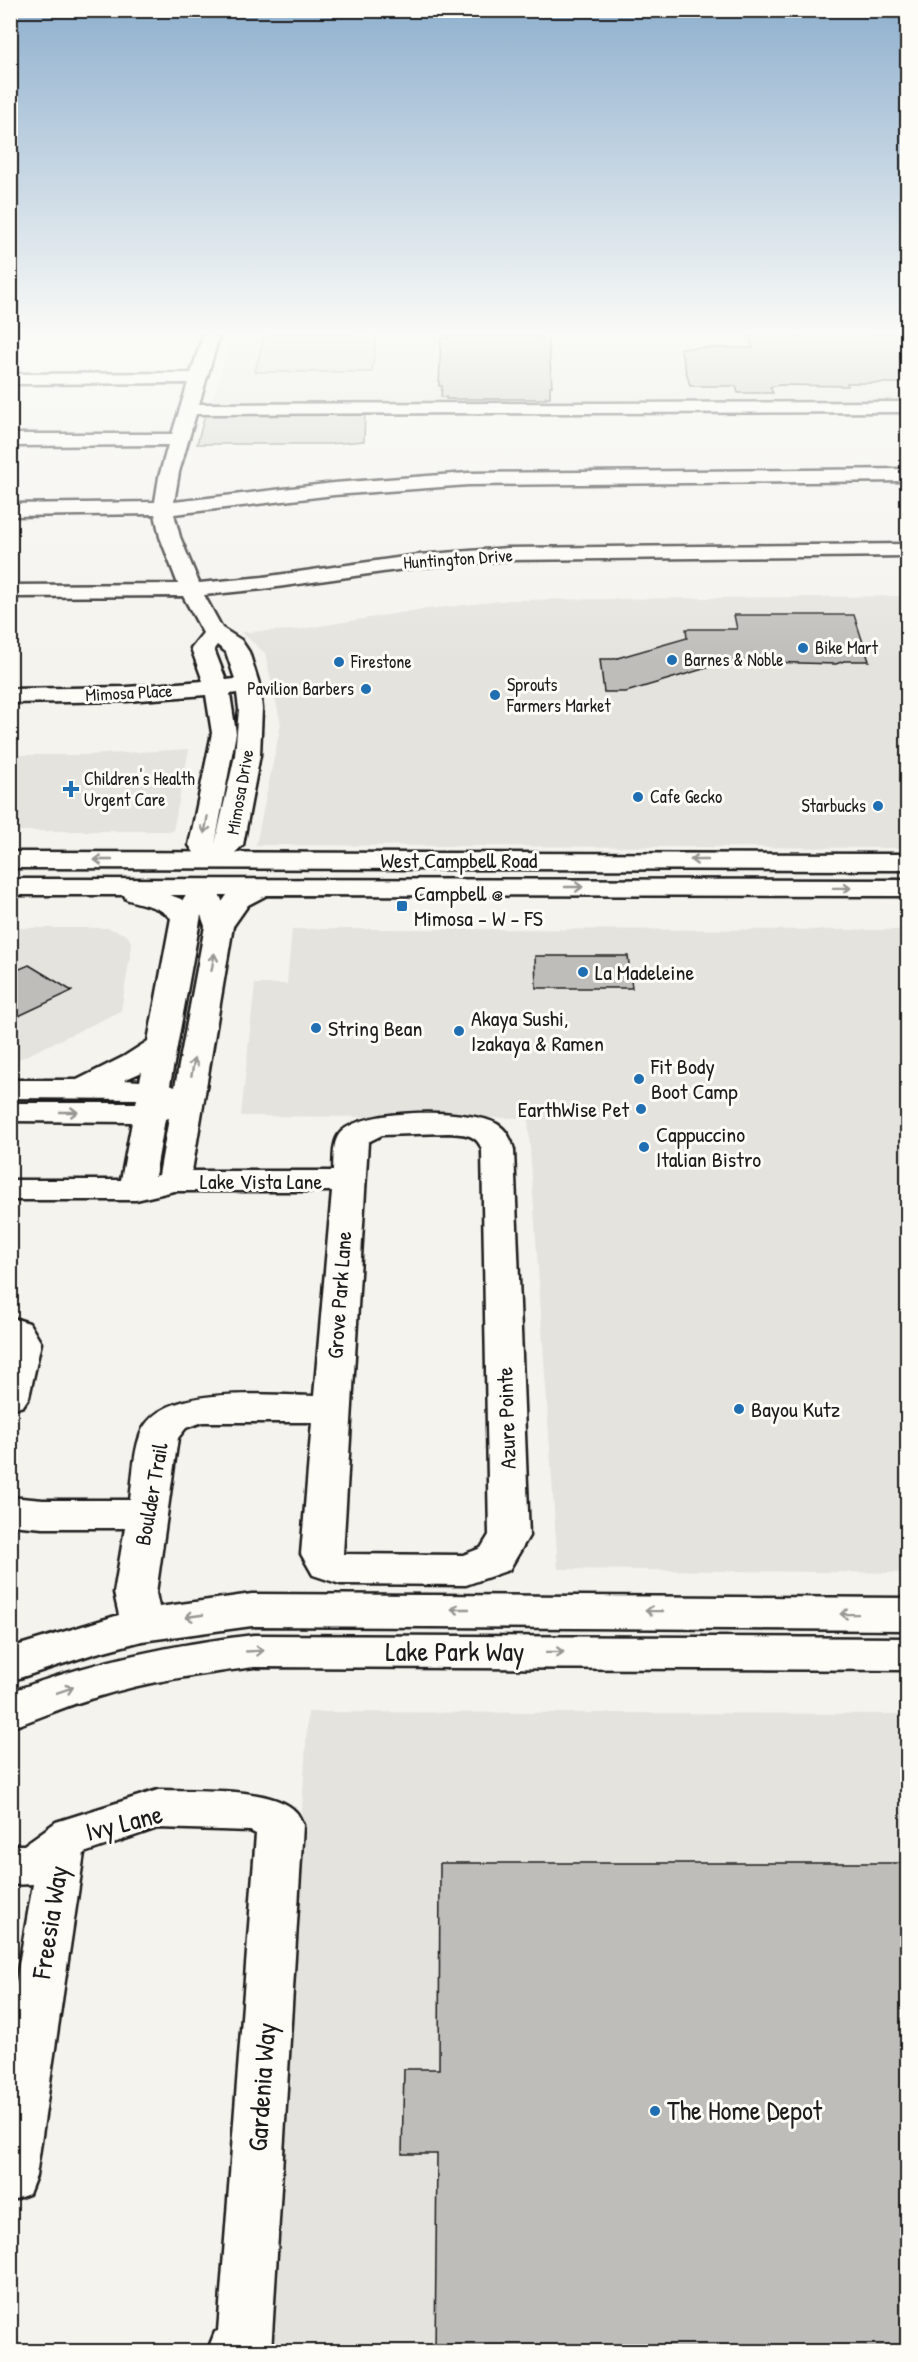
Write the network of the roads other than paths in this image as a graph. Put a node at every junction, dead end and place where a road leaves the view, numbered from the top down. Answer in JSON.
{"nodes":[{"id":1,"x":179,"y":443,"type":"edge"},
{"id":2,"x":908,"y":475,"type":"edge"},
{"id":3,"x":164,"y":509,"type":"junction"},
{"id":4,"x":10,"y":510,"type":"edge"},
{"id":5,"x":908,"y":550,"type":"edge"},
{"id":6,"x":192,"y":590,"type":"junction"},
{"id":7,"x":10,"y":591,"type":"edge"},
{"id":8,"x":214,"y":634,"type":"junction"},
{"id":9,"x":247,"y":685,"type":"junction"},
{"id":10,"x":217,"y":688,"type":"junction"},
{"id":11,"x":10,"y":696,"type":"edge"},
{"id":12,"x":247,"y":750,"type":"junction"},
{"id":13,"x":219,"y":757,"type":"junction"},
{"id":14,"x":10,"y":860,"type":"edge"},
{"id":15,"x":757,"y":861,"type":"junction"},
{"id":16,"x":788,"y":861,"type":"junction"},
{"id":17,"x":908,"y":862,"type":"edge"},
{"id":18,"x":173,"y":864,"type":"junction"},
{"id":19,"x":221,"y":869,"type":"junction"},
{"id":20,"x":10,"y":887,"type":"edge"},
{"id":21,"x":263,"y":887,"type":"junction"},
{"id":22,"x":783,"y":887,"type":"junction"},
{"id":23,"x":116,"y":888,"type":"junction"},
{"id":24,"x":204,"y":888,"type":"junction"},
{"id":25,"x":908,"y":888,"type":"edge"},
{"id":26,"x":185,"y":918,"type":"junction"},
{"id":27,"x":219,"y":926,"type":"junction"},
{"id":28,"x":172,"y":994,"type":"junction"},
{"id":29,"x":206,"y":999,"type":"junction"},
{"id":30,"x":163,"y":1044,"type":"junction"},
{"id":31,"x":10,"y":1089,"type":"edge"},
{"id":32,"x":78,"y":1089,"type":"junction"},
{"id":33,"x":153,"y":1101,"type":"junction"},
{"id":34,"x":187,"y":1104,"type":"junction"},
{"id":35,"x":10,"y":1112,"type":"edge"},
{"id":36,"x":174,"y":1181,"type":"junction"},
{"id":37,"x":347,"y":1181,"type":"junction"},
{"id":38,"x":10,"y":1190,"type":"edge"},
{"id":39,"x":136,"y":1190,"type":"junction"},
{"id":40,"x":10,"y":1329,"type":"edge"},
{"id":41,"x":10,"y":1397,"type":"edge"},
{"id":42,"x":332,"y":1409,"type":"junction"},
{"id":43,"x":10,"y":1511,"type":"edge"},
{"id":44,"x":147,"y":1514,"type":"junction"},
{"id":45,"x":908,"y":1614,"type":"edge"},
{"id":46,"x":142,"y":1625,"type":"junction"},
{"id":47,"x":908,"y":1654,"type":"edge"},
{"id":48,"x":10,"y":1665,"type":"edge"},
{"id":49,"x":10,"y":1711,"type":"edge"},
{"id":50,"x":280,"y":1825,"type":"joint"},
{"id":51,"x":62,"y":1845,"type":"junction"},
{"id":52,"x":10,"y":1865,"type":"edge"},
{"id":53,"x":10,"y":2176,"type":"edge"},
{"id":54,"x":240,"y":2350,"type":"edge"}],
"edges":[{"from":1,"to":3,"type":"street","name":"Mimosa Drive"},
{"from":2,"to":3,"type":"street"},
{"from":3,"to":4,"type":"street"},
{"from":3,"to":6,"type":"street","name":"Mimosa Drive"},
{"from":5,"to":6,"type":"street","name":"Huntington Drive"},
{"from":6,"to":7,"type":"street","name":"Huntington Drive"},
{"from":6,"to":8,"type":"street","name":"Mimosa Drive"},
{"from":8,"to":9,"type":"street","name":"Mimosa Drive"},
{"from":8,"to":10,"type":"street","name":"Mimosa Drive"},
{"from":9,"to":10,"type":"street","name":"Mimosa Place"},
{"from":9,"to":12,"type":"street","name":"Mimosa Drive"},
{"from":10,"to":11,"type":"street","name":"Mimosa Place"},
{"from":10,"to":13,"type":"street","name":"Mimosa Drive"},
{"from":12,"to":13,"type":"street"},
{"from":12,"to":19,"type":"street","name":"Mimosa Drive"},
{"from":13,"to":19,"type":"street","name":"Mimosa Drive","one_way":true},
{"from":18,"to":14,"type":"street","one_way":true},
{"from":15,"to":16,"type":"street","name":"West Campbell Road"},
{"from":15,"to":19,"type":"street","name":"West Campbell Road","one_way":true},
{"from":15,"to":22,"type":"street"},
{"from":16,"to":17,"type":"street","name":"West Campbell Road"},
{"from":16,"to":22,"type":"street"},
{"from":18,"to":19,"type":"street"},
{"from":18,"to":23,"type":"street"},
{"from":18,"to":24,"type":"street"},
{"from":19,"to":21,"type":"street"},
{"from":19,"to":24,"type":"street"},
{"from":20,"to":23,"type":"street","name":"West Campbell Road"},
{"from":21,"to":22,"type":"street","name":"West Campbell Road","one_way":true},
{"from":21,"to":24,"type":"street","name":"West Campbell Road"},
{"from":21,"to":27,"type":"street"},
{"from":22,"to":25,"type":"street","name":"West Campbell Road","one_way":true},
{"from":23,"to":24,"type":"street","name":"West Campbell Road"},
{"from":23,"to":26,"type":"street"},
{"from":24,"to":26,"type":"street"},
{"from":24,"to":27,"type":"street"},
{"from":26,"to":28,"type":"street"},
{"from":29,"to":27,"type":"street","one_way":true},
{"from":28,"to":29,"type":"street"},
{"from":28,"to":30,"type":"street"},
{"from":34,"to":29,"type":"street","one_way":true},
{"from":30,"to":32,"type":"street"},
{"from":30,"to":33,"type":"street"},
{"from":31,"to":32,"type":"street"},
{"from":32,"to":33,"type":"street"},
{"from":33,"to":34,"type":"street"},
{"from":35,"to":33,"type":"street","one_way":true},
{"from":33,"to":39,"type":"street"},
{"from":34,"to":36,"type":"street","name":"Lake Vista Lane"},
{"from":36,"to":37,"type":"street","name":"Lake Vista Lane"},
{"from":36,"to":39,"type":"street","name":"Lake Vista Lane"},
{"from":37,"to":42,"type":"street","name":"Grove Park Lane"},
{"from":37,"to":42,"type":"street","name":"Azure Pointe"},
{"from":38,"to":39,"type":"street","name":"Lake Vista Lane"},
{"from":40,"to":41,"type":"street"},
{"from":42,"to":44,"type":"street","name":"Boulder Trail"},
{"from":43,"to":44,"type":"street"},
{"from":44,"to":46,"type":"street","name":"Boulder Trail"},
{"from":45,"to":46,"type":"street","name":"Lake Park Way","one_way":true},
{"from":46,"to":48,"type":"street","name":"Lake Park Way"},
{"from":49,"to":47,"type":"street","name":"Lake Park Way","one_way":true},
{"from":50,"to":51,"type":"street","name":"Ivy Lane"},
{"from":50,"to":54,"type":"street","name":"Gardenia Way"},
{"from":51,"to":52,"type":"street","name":"Ivy Lane"},
{"from":51,"to":53,"type":"street","name":"Freesia Way"}]}
